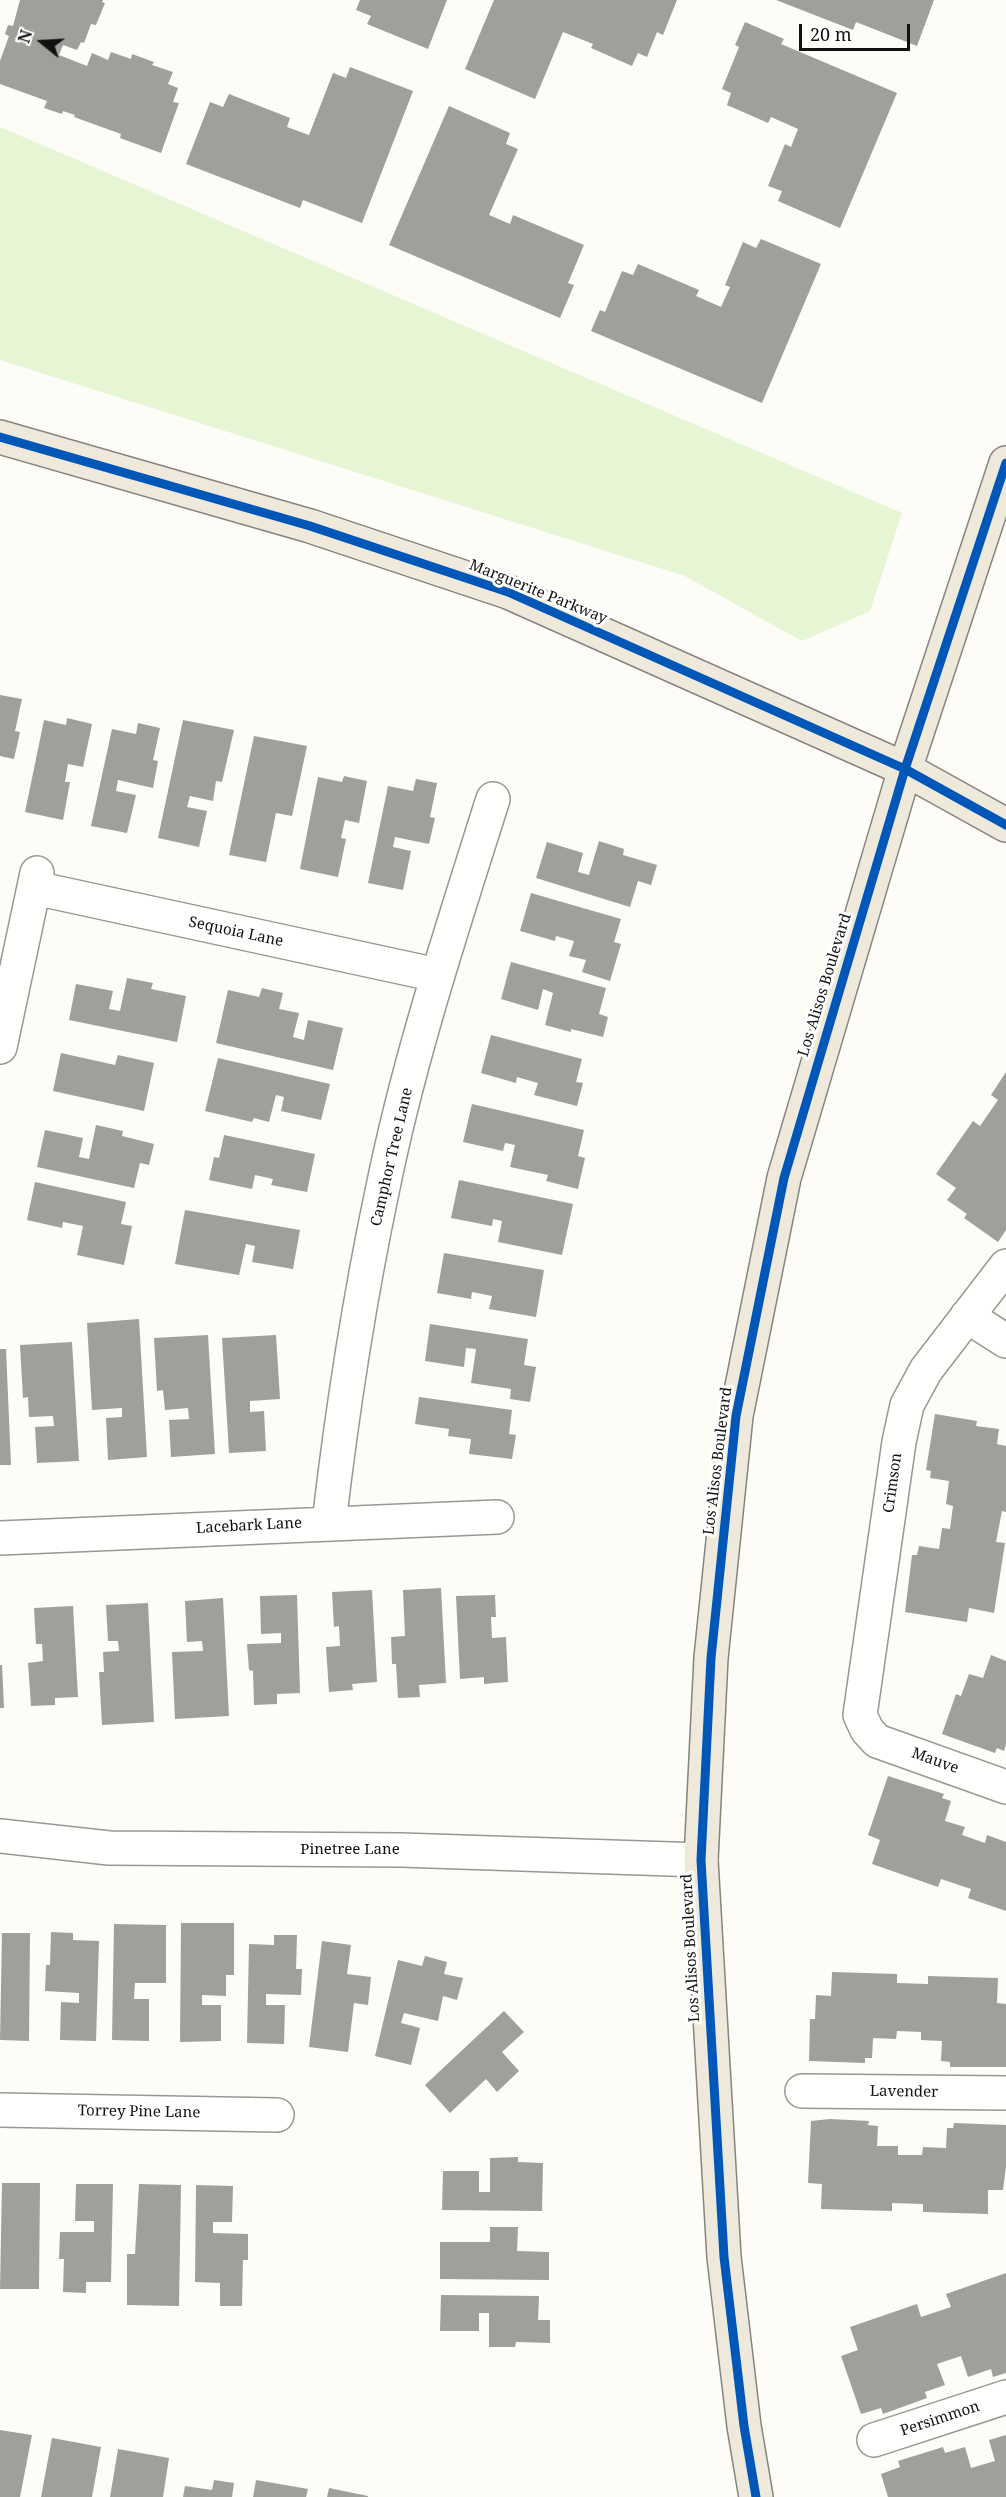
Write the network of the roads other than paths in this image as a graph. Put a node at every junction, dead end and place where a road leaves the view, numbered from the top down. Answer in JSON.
{"nodes":[{"id":1,"x":0,"y":437,"type":"edge"},
{"id":2,"x":1006,"y":463,"type":"edge"},
{"id":3,"x":905,"y":769,"type":"junction"},
{"id":4,"x":493,"y":799,"type":"dead end"},
{"id":5,"x":1006,"y":825,"type":"edge"},
{"id":6,"x":437,"y":975,"type":"junction"},
{"id":7,"x":0,"y":1047,"type":"edge"},
{"id":8,"x":1006,"y":1266,"type":"edge"},
{"id":9,"x":966,"y":1316,"type":"junction"},
{"id":10,"x":1006,"y":1341,"type":"edge"},
{"id":11,"x":498,"y":1517,"type":"dead end"},
{"id":12,"x":329,"y":1523,"type":"junction"},
{"id":13,"x":0,"y":1538,"type":"edge"},
{"id":14,"x":867,"y":1730,"type":"joint"},
{"id":15,"x":1006,"y":1786,"type":"edge"},
{"id":16,"x":0,"y":1836,"type":"edge"},
{"id":17,"x":701,"y":1860,"type":"junction"},
{"id":18,"x":802,"y":2091,"type":"dead end"},
{"id":19,"x":1006,"y":2093,"type":"edge"},
{"id":20,"x":0,"y":2110,"type":"edge"},
{"id":21,"x":277,"y":2115,"type":"dead end"},
{"id":22,"x":1006,"y":2397,"type":"edge"},
{"id":23,"x":874,"y":2440,"type":"dead end"},
{"id":24,"x":756,"y":2497,"type":"edge"}],
"edges":[{"from":1,"to":3,"type":"main road","name":"Marguerite Parkway"},
{"from":2,"to":3,"type":"main road","name":"Los Alisos Boulevard"},
{"from":3,"to":5,"type":"main road","name":"Marguerite Parkway"},
{"from":3,"to":17,"type":"main road","name":"Los Alisos Boulevard"},
{"from":4,"to":6,"type":"street","name":"Camphor Tree Lane"},
{"from":6,"to":7,"type":"street","name":"Sequoia Lane"},
{"from":6,"to":12,"type":"street","name":"Camphor Tree Lane"},
{"from":8,"to":9,"type":"street","name":"Crimson"},
{"from":9,"to":10,"type":"street"},
{"from":9,"to":14,"type":"street","name":"Crimson"},
{"from":11,"to":12,"type":"street","name":"Lacebark Lane"},
{"from":12,"to":13,"type":"street","name":"Lacebark Lane"},
{"from":14,"to":15,"type":"street","name":"Mauve"},
{"from":16,"to":17,"type":"street","name":"Pinetree Lane"},
{"from":17,"to":24,"type":"main road","name":"Los Alisos Boulevard"},
{"from":18,"to":19,"type":"street","name":"Lavender"},
{"from":20,"to":21,"type":"street","name":"Torrey Pine Lane"},
{"from":22,"to":23,"type":"street","name":"Persimmon"}]}
